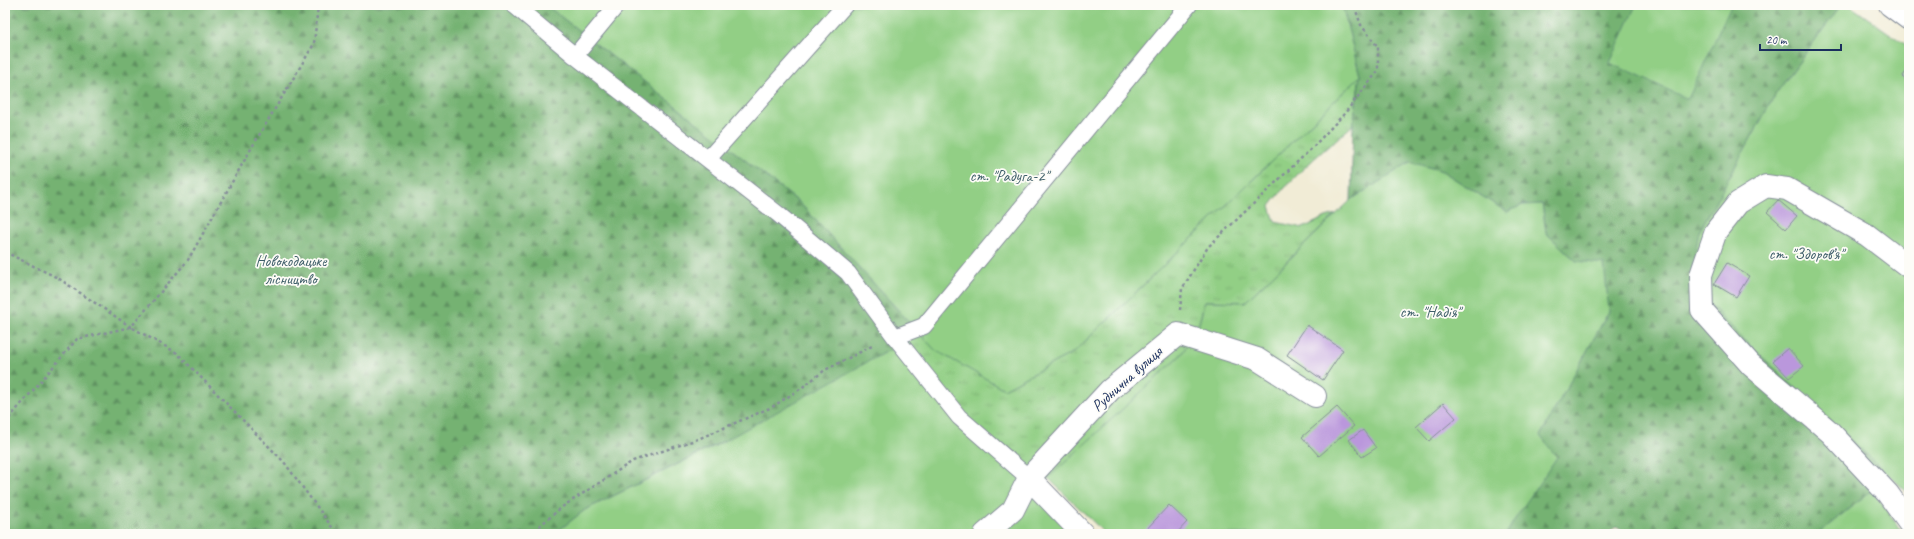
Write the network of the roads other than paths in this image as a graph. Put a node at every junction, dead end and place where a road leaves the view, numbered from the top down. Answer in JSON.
{"nodes":[{"id":1,"x":514,"y":5,"type":"edge"},
{"id":2,"x":617,"y":5,"type":"edge"},
{"id":3,"x":845,"y":5,"type":"edge"},
{"id":4,"x":1189,"y":5,"type":"edge"},
{"id":5,"x":1890,"y":5,"type":"edge"},
{"id":6,"x":1909,"y":19,"type":"edge"},
{"id":7,"x":575,"y":56,"type":"junction"},
{"id":8,"x":708,"y":159,"type":"junction"},
{"id":9,"x":1909,"y":267,"type":"edge"},
{"id":10,"x":895,"y":337,"type":"junction"},
{"id":11,"x":1315,"y":396,"type":"dead end"},
{"id":12,"x":1029,"y":478,"type":"junction"},
{"id":13,"x":1909,"y":523,"type":"edge"},
{"id":14,"x":986,"y":534,"type":"edge"},
{"id":15,"x":1083,"y":534,"type":"edge"}],
"edges":[{"from":1,"to":7,"type":"lane"},
{"from":2,"to":7,"type":"lane"},
{"from":3,"to":8,"type":"lane"},
{"from":4,"to":10,"type":"lane"},
{"from":5,"to":6,"type":"street"},
{"from":7,"to":8,"type":"lane"},
{"from":8,"to":10,"type":"lane"},
{"from":9,"to":13,"type":"street"},
{"from":10,"to":12,"type":"lane"},
{"from":11,"to":12,"type":"street","name":"Руднична вулиця"},
{"from":12,"to":14,"type":"street","name":"Руднична вулиця"},
{"from":12,"to":15,"type":"street"}]}
